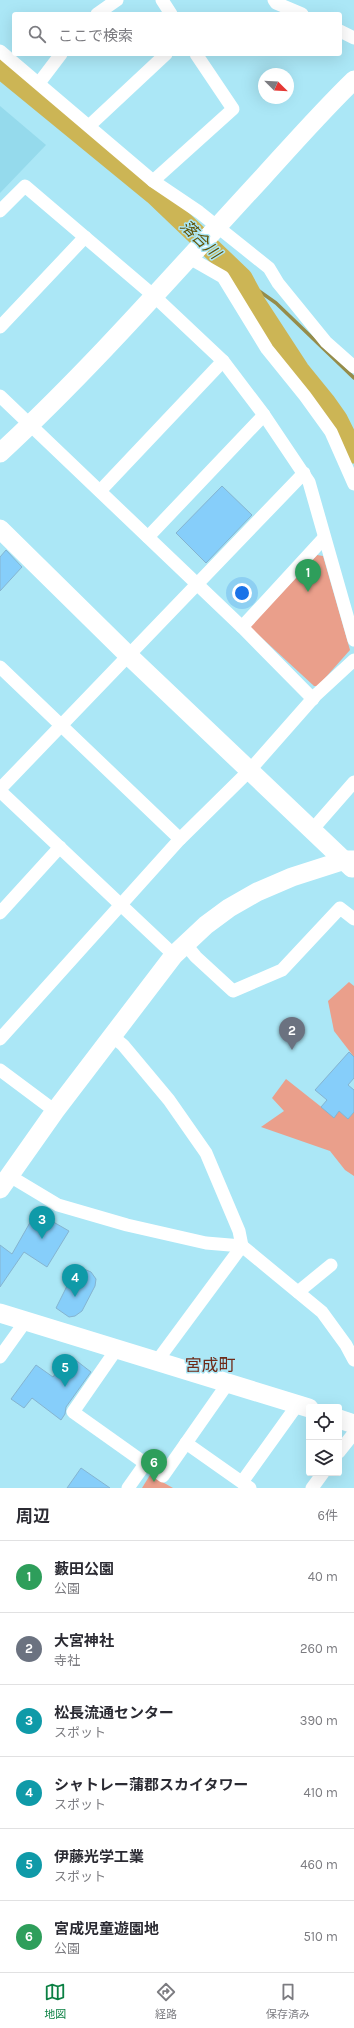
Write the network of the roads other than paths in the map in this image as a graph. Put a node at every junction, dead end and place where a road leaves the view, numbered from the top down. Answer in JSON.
{"nodes":[{"id":1,"x":117,"y":0,"type":"edge"},
{"id":2,"x":162,"y":0,"type":"edge"},
{"id":3,"x":274,"y":0,"type":"edge"},
{"id":4,"x":100,"y":12,"type":"edge"},
{"id":5,"x":170,"y":12,"type":"edge"},
{"id":6,"x":297,"y":12,"type":"edge"},
{"id":7,"x":342,"y":32,"type":"edge"},
{"id":8,"x":354,"y":38,"type":"edge"},
{"id":9,"x":0,"y":51,"type":"edge"},
{"id":10,"x":59,"y":56,"type":"edge"},
{"id":11,"x":164,"y":56,"type":"edge"},
{"id":12,"x":197,"y":56,"type":"edge"},
{"id":13,"x":354,"y":80,"type":"edge"},
{"id":14,"x":39,"y":83,"type":"junction"},
{"id":15,"x":90,"y":125,"type":"junction"},
{"id":16,"x":153,"y":181,"type":"junction"},
{"id":17,"x":0,"y":211,"type":"edge"},
{"id":18,"x":217,"y":226,"type":"junction"},
{"id":19,"x":85,"y":237,"type":"junction"},
{"id":20,"x":188,"y":257,"type":"junction"},
{"id":21,"x":154,"y":296,"type":"junction"},
{"id":22,"x":0,"y":327,"type":"edge"},
{"id":23,"x":223,"y":361,"type":"junction"},
{"id":24,"x":354,"y":367,"type":"edge"},
{"id":25,"x":0,"y":396,"type":"edge"},
{"id":26,"x":264,"y":415,"type":"junction"},
{"id":27,"x":30,"y":426,"type":"junction"},
{"id":28,"x":0,"y":453,"type":"edge"},
{"id":29,"x":304,"y":473,"type":"junction"},
{"id":30,"x":354,"y":484,"type":"edge"},
{"id":31,"x":100,"y":491,"type":"junction"},
{"id":32,"x":0,"y":528,"type":"edge"},
{"id":33,"x":148,"y":537,"type":"junction"},
{"id":34,"x":324,"y":538,"type":"junction"},
{"id":35,"x":197,"y":584,"type":"junction"},
{"id":36,"x":242,"y":627,"type":"junction"},
{"id":37,"x":354,"y":640,"type":"edge"},
{"id":38,"x":128,"y":655,"type":"junction"},
{"id":39,"x":354,"y":660,"type":"edge"},
{"id":40,"x":0,"y":667,"type":"edge"},
{"id":41,"x":313,"y":698,"type":"junction"},
{"id":42,"x":61,"y":725,"type":"junction"},
{"id":43,"x":249,"y":771,"type":"junction"},
{"id":44,"x":354,"y":782,"type":"edge"},
{"id":45,"x":0,"y":790,"type":"edge"},
{"id":46,"x":312,"y":830,"type":"junction"},
{"id":47,"x":180,"y":839,"type":"junction"},
{"id":48,"x":60,"y":847,"type":"junction"},
{"id":49,"x":351,"y":863,"type":"edge"},
{"id":50,"x":120,"y":905,"type":"junction"},
{"id":51,"x":0,"y":913,"type":"edge"},
{"id":52,"x":354,"y":919,"type":"edge"},
{"id":53,"x":180,"y":950,"type":"junction"},
{"id":54,"x":112,"y":1036,"type":"junction"},
{"id":55,"x":0,"y":1039,"type":"edge"},
{"id":56,"x":0,"y":1070,"type":"edge"},
{"id":57,"x":55,"y":1111,"type":"junction"},
{"id":58,"x":4,"y":1182,"type":"edge"},
{"id":59,"x":242,"y":1246,"type":"junction"},
{"id":60,"x":332,"y":1265,"type":"dead end"},
{"id":61,"x":298,"y":1292,"type":"junction"},
{"id":62,"x":0,"y":1313,"type":"edge"},
{"id":63,"x":24,"y":1322,"type":"junction"},
{"id":64,"x":116,"y":1350,"type":"junction"},
{"id":65,"x":0,"y":1357,"type":"edge"},
{"id":66,"x":354,"y":1360,"type":"edge"},
{"id":67,"x":157,"y":1361,"type":"junction"},
{"id":68,"x":228,"y":1383,"type":"junction"},
{"id":69,"x":304,"y":1406,"type":"edge"},
{"id":70,"x":342,"y":1420,"type":"edge"},
{"id":71,"x":354,"y":1424,"type":"edge"},
{"id":72,"x":354,"y":1433,"type":"edge"},
{"id":73,"x":186,"y":1443,"type":"junction"},
{"id":74,"x":342,"y":1448,"type":"edge"},
{"id":75,"x":145,"y":1464,"type":"junction"},
{"id":76,"x":321,"y":1476,"type":"edge"},
{"id":77,"x":246,"y":1485,"type":"edge"},
{"id":78,"x":128,"y":1488,"type":"edge"},
{"id":79,"x":312,"y":1488,"type":"edge"}],
"edges":[{"from":1,"to":4,"type":"street"},
{"from":2,"to":5,"type":"street"},
{"from":3,"to":6,"type":"street"},
{"from":7,"to":8,"type":"street"},
{"from":9,"to":14,"type":"street"},
{"from":10,"to":14,"type":"street"},
{"from":11,"to":15,"type":"street"},
{"from":12,"to":16,"type":"street"},
{"from":13,"to":18,"type":"street"},
{"from":14,"to":15,"type":"street"},
{"from":15,"to":16,"type":"street"},
{"from":16,"to":18,"type":"street"},
{"from":17,"to":19,"type":"street"},
{"from":18,"to":20,"type":"street"},
{"from":18,"to":24,"type":"street"},
{"from":19,"to":21,"type":"street"},
{"from":19,"to":22,"type":"street"},
{"from":20,"to":21,"type":"street"},
{"from":20,"to":30,"type":"street"},
{"from":21,"to":23,"type":"street"},
{"from":21,"to":27,"type":"street"},
{"from":23,"to":26,"type":"street"},
{"from":23,"to":31,"type":"street"},
{"from":25,"to":27,"type":"street"},
{"from":26,"to":29,"type":"street"},
{"from":26,"to":33,"type":"street"},
{"from":27,"to":28,"type":"street"},
{"from":27,"to":31,"type":"street"},
{"from":29,"to":34,"type":"street"},
{"from":29,"to":35,"type":"street"},
{"from":31,"to":33,"type":"street"},
{"from":32,"to":38,"type":"street"},
{"from":33,"to":35,"type":"street"},
{"from":34,"to":36,"type":"street"},
{"from":34,"to":37,"type":"street"},
{"from":35,"to":36,"type":"street"},
{"from":35,"to":38,"type":"street"},
{"from":36,"to":41,"type":"street"},
{"from":38,"to":42,"type":"street"},
{"from":38,"to":43,"type":"street"},
{"from":39,"to":41,"type":"street"},
{"from":40,"to":42,"type":"street"},
{"from":41,"to":43,"type":"street"},
{"from":42,"to":45,"type":"street"},
{"from":42,"to":47,"type":"street"},
{"from":43,"to":46,"type":"street"},
{"from":43,"to":47,"type":"street"},
{"from":44,"to":46,"type":"street"},
{"from":45,"to":48,"type":"street"},
{"from":46,"to":49,"type":"street"},
{"from":47,"to":50,"type":"street"},
{"from":48,"to":50,"type":"street"},
{"from":48,"to":51,"type":"street"},
{"from":49,"to":53,"type":"street"},
{"from":50,"to":53,"type":"street"},
{"from":50,"to":55,"type":"street"},
{"from":52,"to":53,"type":"street"},
{"from":53,"to":54,"type":"street"},
{"from":54,"to":57,"type":"street"},
{"from":54,"to":59,"type":"street"},
{"from":56,"to":57,"type":"street"},
{"from":57,"to":58,"type":"street"},
{"from":58,"to":59,"type":"street"},
{"from":59,"to":61,"type":"street"},
{"from":59,"to":67,"type":"street"},
{"from":60,"to":61,"type":"street"},
{"from":61,"to":66,"type":"street"},
{"from":62,"to":63,"type":"street"},
{"from":63,"to":64,"type":"street"},
{"from":63,"to":65,"type":"street"},
{"from":64,"to":67,"type":"street"},
{"from":64,"to":75,"type":"street"},
{"from":67,"to":68,"type":"street"},
{"from":68,"to":69,"type":"street"},
{"from":68,"to":73,"type":"street"},
{"from":69,"to":77,"type":"street"},
{"from":70,"to":71,"type":"street"},
{"from":72,"to":74,"type":"street"},
{"from":73,"to":75,"type":"street"},
{"from":73,"to":77,"type":"street"},
{"from":75,"to":78,"type":"street"},
{"from":76,"to":79,"type":"street"}]}
